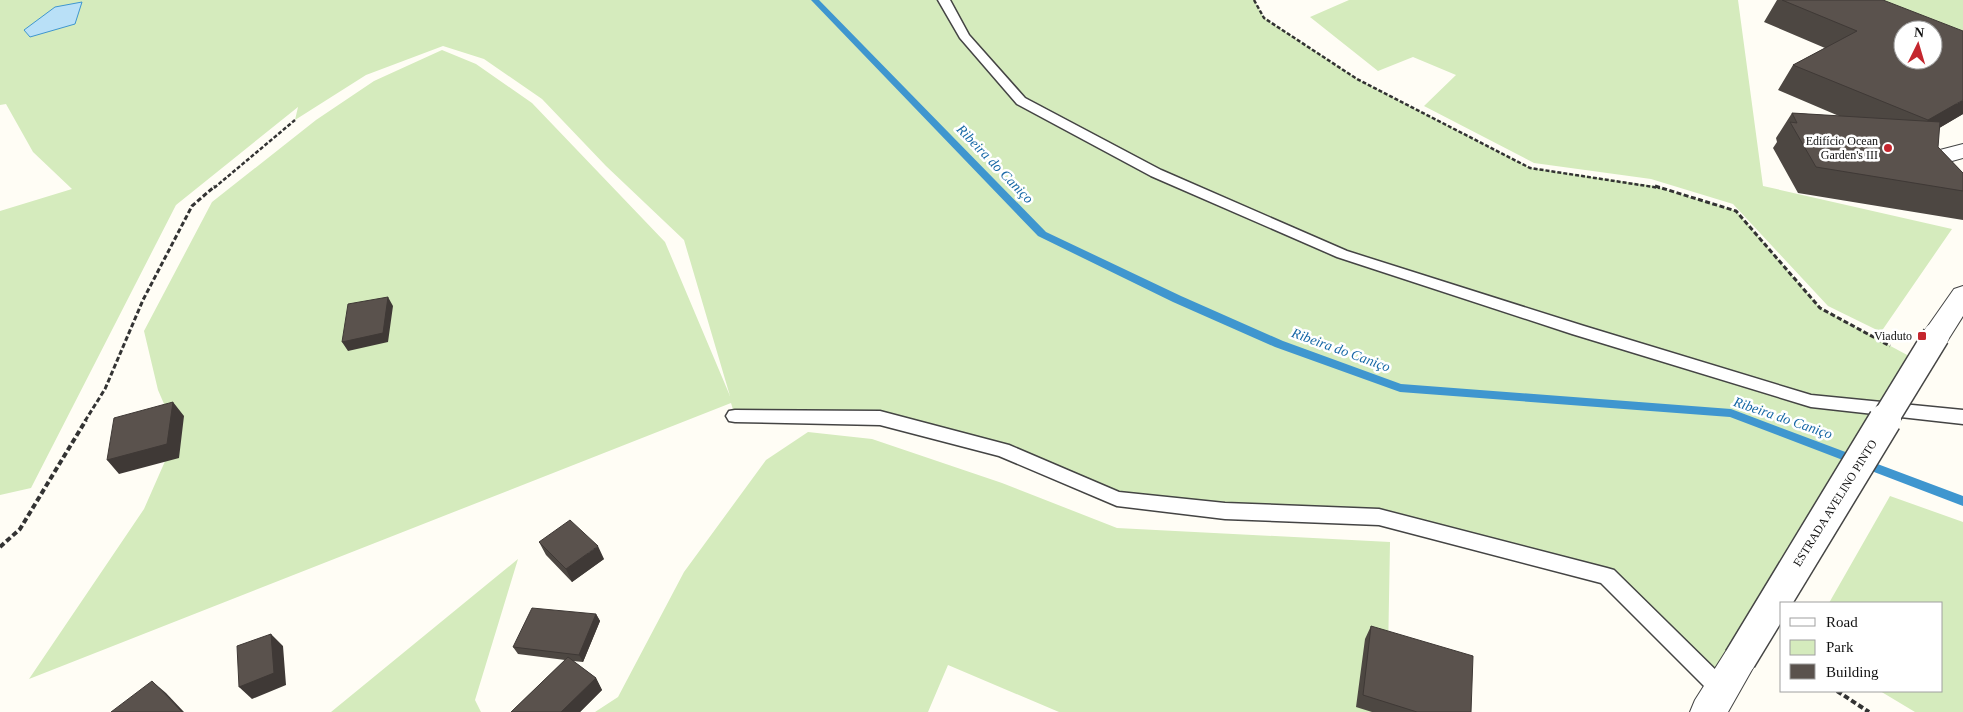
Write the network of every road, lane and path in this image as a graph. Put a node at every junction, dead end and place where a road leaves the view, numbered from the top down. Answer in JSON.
{"nodes":[{"id":1,"x":944,"y":0,"type":"edge"},
{"id":2,"x":1254,"y":0,"type":"edge"},
{"id":3,"x":295,"y":120,"type":"dead end"},
{"id":4,"x":1963,"y":152,"type":"edge"},
{"id":5,"x":1963,"y":202,"type":"edge"},
{"id":6,"x":1963,"y":295,"type":"edge"},
{"id":7,"x":1922,"y":362,"type":"junction"},
{"id":8,"x":735,"y":416,"type":"dead end"},
{"id":9,"x":1963,"y":417,"type":"edge"},
{"id":10,"x":0,"y":547,"type":"edge"},
{"id":11,"x":1839,"y":692,"type":"edge"},
{"id":12,"x":1715,"y":700,"type":"edge"},
{"id":13,"x":1869,"y":712,"type":"edge"}],
"edges":[{"from":1,"to":9,"type":"lane"},
{"from":2,"to":7,"type":"path"},
{"from":3,"to":10,"type":"path"},
{"from":4,"to":5,"type":"street"},
{"from":6,"to":7,"type":"street","name":"ESTRADA AVELINO PINTO","bridge":true},
{"from":7,"to":12,"type":"street","name":"ESTRADA AVELINO PINTO","bridge":true},
{"from":8,"to":12,"type":"lane"},
{"from":11,"to":13,"type":"path"}]}
